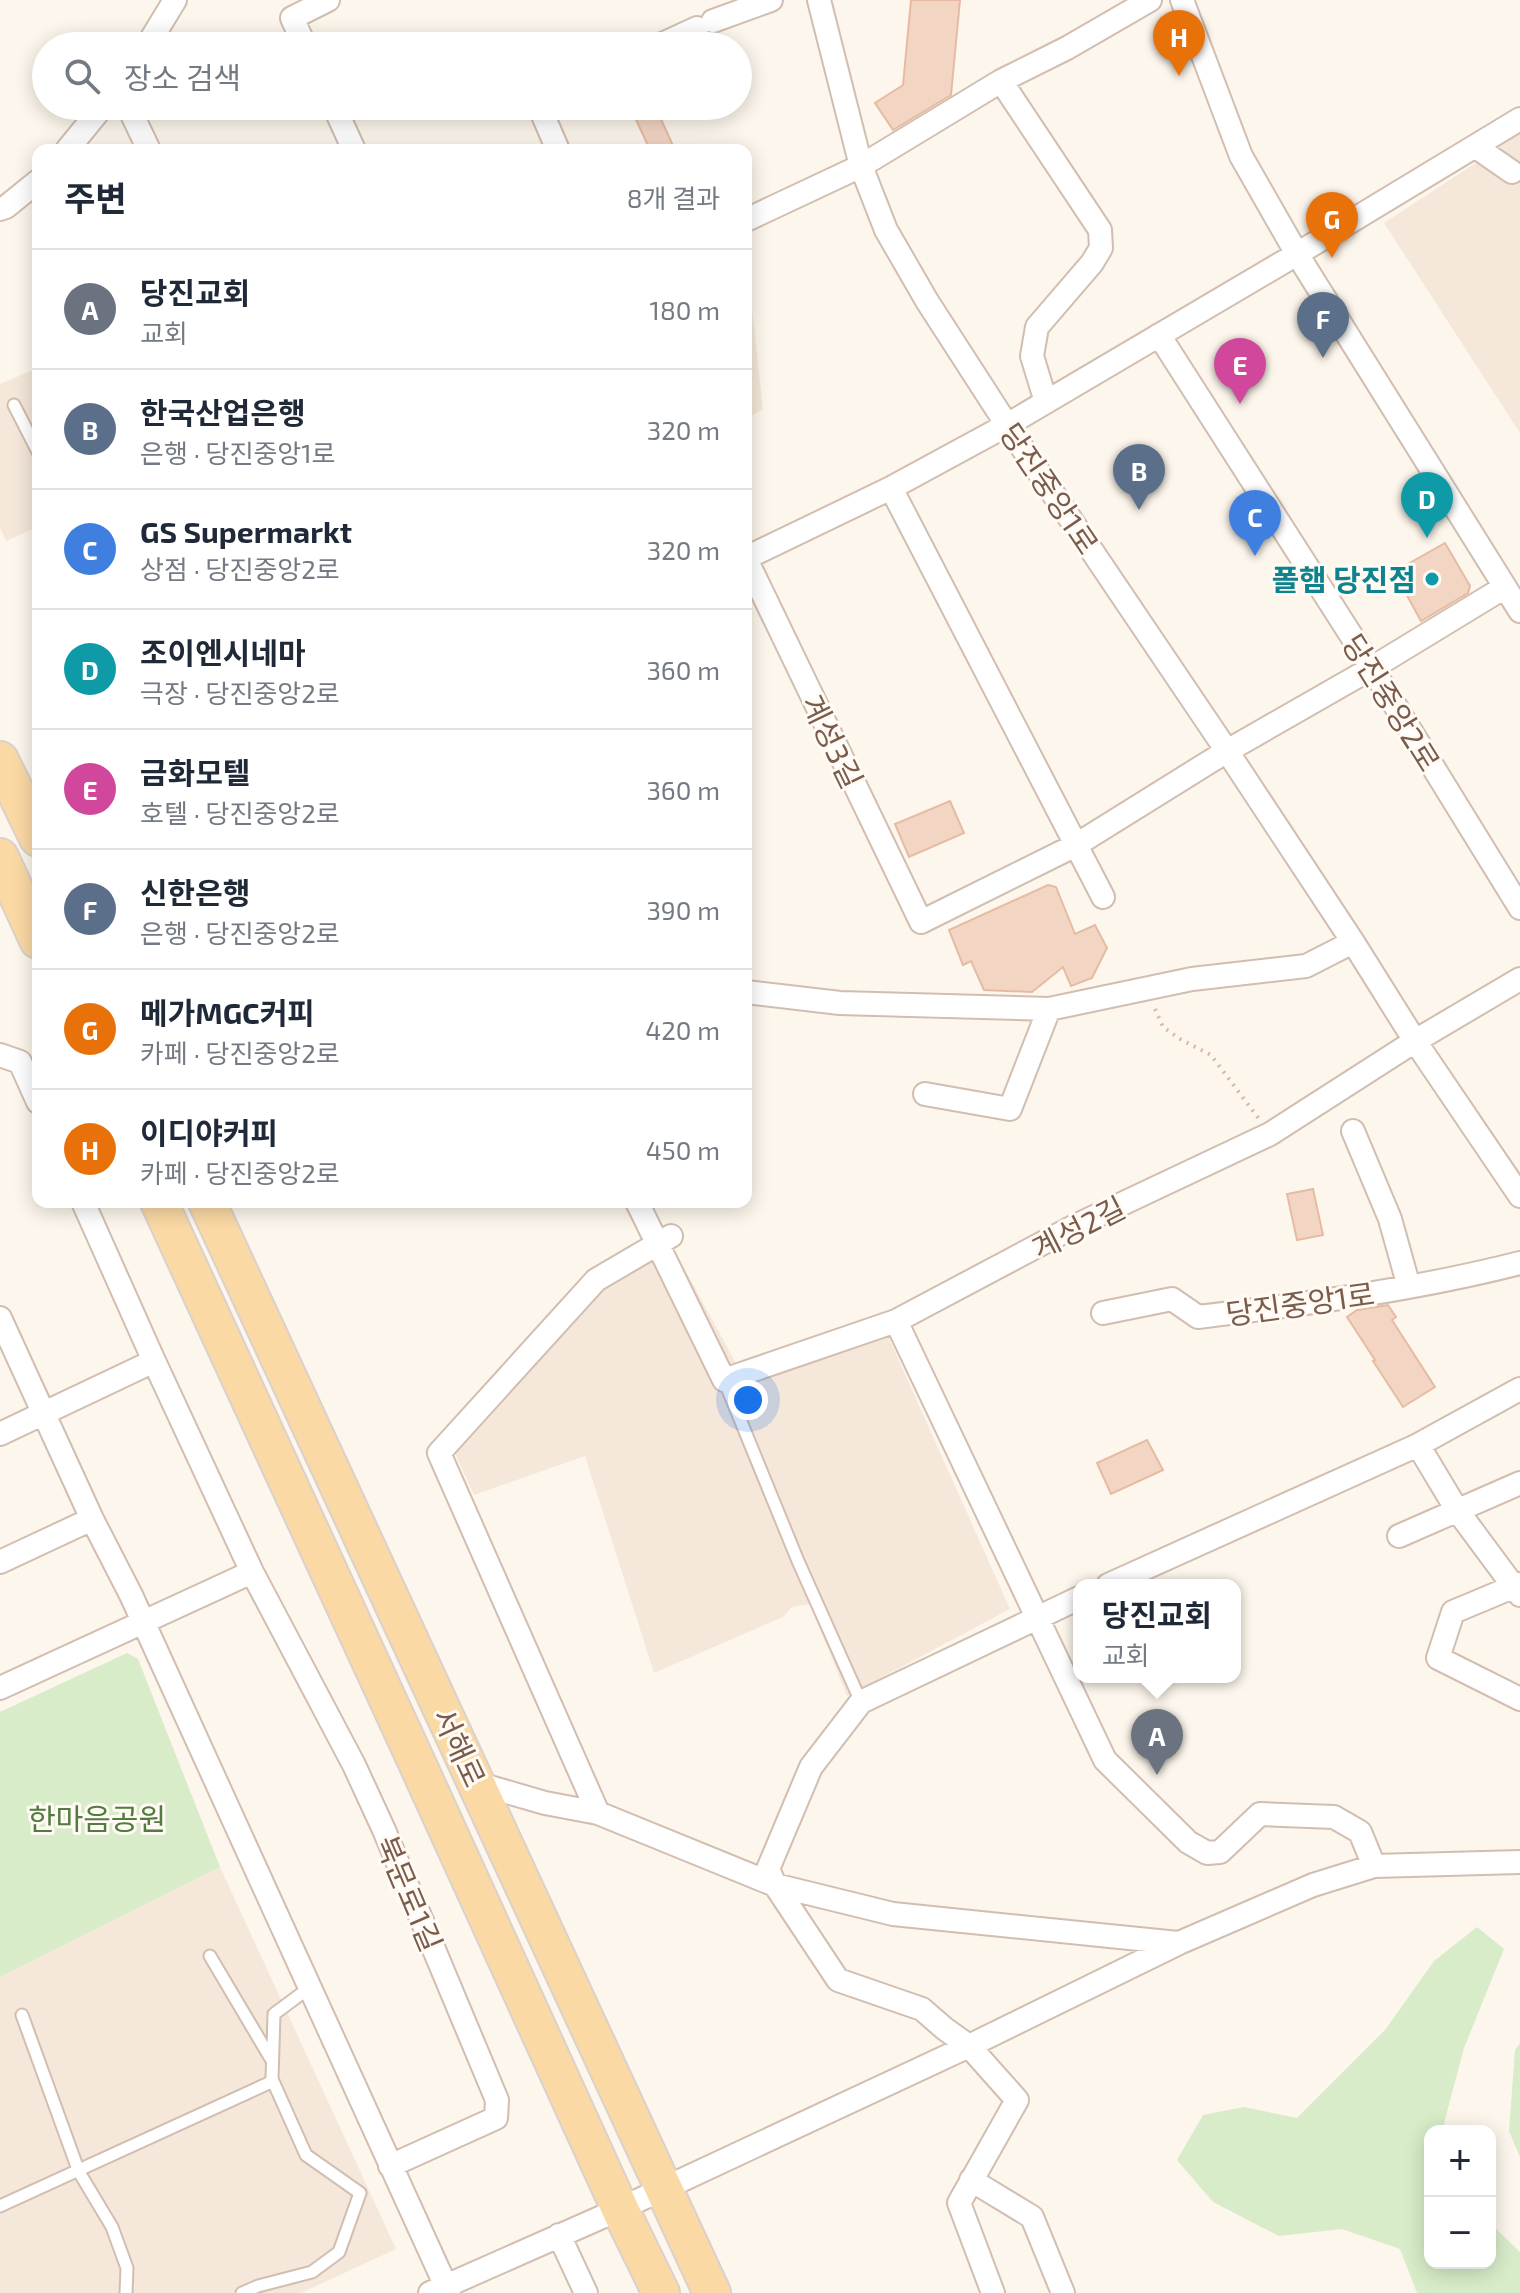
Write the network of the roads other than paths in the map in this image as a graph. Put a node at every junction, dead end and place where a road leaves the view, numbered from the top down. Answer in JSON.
{"nodes":[{"id":1,"x":175,"y":0,"type":"edge"},
{"id":2,"x":328,"y":0,"type":"edge"},
{"id":3,"x":771,"y":0,"type":"edge"},
{"id":4,"x":819,"y":0,"type":"edge"},
{"id":5,"x":1150,"y":0,"type":"edge"},
{"id":6,"x":1182,"y":0,"type":"edge"},
{"id":7,"x":156,"y":32,"type":"edge"},
{"id":8,"x":298,"y":32,"type":"edge"},
{"id":9,"x":688,"y":32,"type":"edge"},
{"id":10,"x":1001,"y":81,"type":"junction"},
{"id":11,"x":1520,"y":119,"type":"edge"},
{"id":12,"x":92,"y":120,"type":"edge"},
{"id":13,"x":135,"y":120,"type":"edge"},
{"id":14,"x":340,"y":120,"type":"edge"},
{"id":15,"x":545,"y":120,"type":"edge"},
{"id":16,"x":72,"y":144,"type":"edge"},
{"id":17,"x":146,"y":144,"type":"edge"},
{"id":18,"x":351,"y":144,"type":"edge"},
{"id":19,"x":555,"y":144,"type":"edge"},
{"id":20,"x":1476,"y":147,"type":"junction"},
{"id":21,"x":861,"y":166,"type":"junction"},
{"id":22,"x":1512,"y":172,"type":"dead end"},
{"id":23,"x":32,"y":186,"type":"edge"},
{"id":24,"x":0,"y":209,"type":"edge"},
{"id":25,"x":752,"y":217,"type":"edge"},
{"id":26,"x":1297,"y":254,"type":"junction"},
{"id":27,"x":1159,"y":335,"type":"junction"},
{"id":28,"x":1046,"y":402,"type":"junction"},
{"id":29,"x":14,"y":405,"type":"dead end"},
{"id":30,"x":1007,"y":425,"type":"junction"},
{"id":31,"x":32,"y":440,"type":"edge"},
{"id":32,"x":891,"y":488,"type":"junction"},
{"id":33,"x":752,"y":555,"type":"edge"},
{"id":34,"x":752,"y":570,"type":"edge"},
{"id":35,"x":1505,"y":587,"type":"junction"},
{"id":36,"x":1520,"y":611,"type":"edge"},
{"id":37,"x":1372,"y":668,"type":"junction"},
{"id":38,"x":1227,"y":751,"type":"junction"},
{"id":39,"x":0,"y":760,"type":"edge"},
{"id":40,"x":32,"y":826,"type":"edge"},
{"id":41,"x":1076,"y":845,"type":"junction"},
{"id":42,"x":0,"y":857,"type":"edge"},
{"id":43,"x":18,"y":889,"type":"edge"},
{"id":44,"x":1103,"y":897,"type":"dead end"},
{"id":45,"x":1520,"y":908,"type":"edge"},
{"id":46,"x":32,"y":925,"type":"edge"},
{"id":47,"x":1353,"y":942,"type":"junction"},
{"id":48,"x":1520,"y":979,"type":"edge"},
{"id":49,"x":752,"y":993,"type":"edge"},
{"id":50,"x":1049,"y":1009,"type":"junction"},
{"id":51,"x":1415,"y":1041,"type":"junction"},
{"id":52,"x":0,"y":1055,"type":"edge"},
{"id":53,"x":32,"y":1089,"type":"edge"},
{"id":54,"x":925,"y":1094,"type":"dead end"},
{"id":55,"x":1353,"y":1131,"type":"dead end"},
{"id":56,"x":1520,"y":1196,"type":"edge"},
{"id":57,"x":86,"y":1208,"type":"edge"},
{"id":58,"x":162,"y":1208,"type":"edge"},
{"id":59,"x":210,"y":1208,"type":"edge"},
{"id":60,"x":641,"y":1208,"type":"edge"},
{"id":61,"x":664,"y":1240,"type":"junction"},
{"id":62,"x":1520,"y":1263,"type":"edge"},
{"id":63,"x":1409,"y":1287,"type":"junction"},
{"id":64,"x":1103,"y":1313,"type":"dead end"},
{"id":65,"x":0,"y":1318,"type":"edge"},
{"id":66,"x":896,"y":1321,"type":"junction"},
{"id":67,"x":154,"y":1361,"type":"junction"},
{"id":68,"x":724,"y":1380,"type":"junction"},
{"id":69,"x":1520,"y":1389,"type":"edge"},
{"id":70,"x":44,"y":1415,"type":"junction"},
{"id":71,"x":0,"y":1434,"type":"edge"},
{"id":72,"x":1418,"y":1445,"type":"junction"},
{"id":73,"x":1520,"y":1483,"type":"edge"},
{"id":74,"x":1457,"y":1510,"type":"junction"},
{"id":75,"x":92,"y":1519,"type":"junction"},
{"id":76,"x":1399,"y":1536,"type":"dead end"},
{"id":77,"x":0,"y":1562,"type":"edge"},
{"id":78,"x":252,"y":1572,"type":"junction"},
{"id":79,"x":1121,"y":1579,"type":"edge"},
{"id":80,"x":1518,"y":1588,"type":"edge"},
{"id":81,"x":1073,"y":1601,"type":"edge"},
{"id":82,"x":1037,"y":1617,"type":"junction"},
{"id":83,"x":144,"y":1623,"type":"junction"},
{"id":84,"x":0,"y":1688,"type":"edge"},
{"id":85,"x":1520,"y":1699,"type":"edge"},
{"id":86,"x":861,"y":1702,"type":"junction"},
{"id":87,"x":476,"y":1783,"type":"junction"},
{"id":88,"x":598,"y":1813,"type":"junction"},
{"id":89,"x":1520,"y":1862,"type":"edge"},
{"id":90,"x":1374,"y":1866,"type":"junction"},
{"id":91,"x":775,"y":1885,"type":"junction"},
{"id":92,"x":1179,"y":1943,"type":"junction"},
{"id":93,"x":210,"y":1956,"type":"dead end"},
{"id":94,"x":309,"y":1988,"type":"junction"},
{"id":95,"x":22,"y":2015,"type":"dead end"},
{"id":96,"x":969,"y":2046,"type":"junction"},
{"id":97,"x":272,"y":2059,"type":"junction"},
{"id":98,"x":272,"y":2079,"type":"junction"},
{"id":99,"x":390,"y":2166,"type":"junction"},
{"id":100,"x":79,"y":2172,"type":"junction"},
{"id":101,"x":971,"y":2180,"type":"junction"},
{"id":102,"x":662,"y":2188,"type":"junction"},
{"id":103,"x":0,"y":2206,"type":"edge"},
{"id":104,"x":620,"y":2209,"type":"junction"},
{"id":105,"x":559,"y":2235,"type":"junction"},
{"id":106,"x":441,"y":2291,"type":"edge"},
{"id":107,"x":126,"y":2293,"type":"edge"},
{"id":108,"x":242,"y":2293,"type":"edge"},
{"id":109,"x":586,"y":2293,"type":"edge"},
{"id":110,"x":661,"y":2293,"type":"edge"},
{"id":111,"x":712,"y":2293,"type":"edge"},
{"id":112,"x":993,"y":2293,"type":"edge"},
{"id":113,"x":1063,"y":2293,"type":"edge"}],
"edges":[{"from":1,"to":7,"type":"street"},
{"from":2,"to":8,"type":"street"},
{"from":3,"to":9,"type":"street"},
{"from":4,"to":21,"type":"street","name":"당진중앙1로"},
{"from":5,"to":10,"type":"street"},
{"from":6,"to":26,"type":"street"},
{"from":10,"to":21,"type":"street"},
{"from":10,"to":28,"type":"street"},
{"from":11,"to":20,"type":"street"},
{"from":12,"to":16,"type":"street"},
{"from":13,"to":17,"type":"street"},
{"from":14,"to":18,"type":"street"},
{"from":15,"to":19,"type":"street"},
{"from":20,"to":22,"type":"street"},
{"from":20,"to":26,"type":"street"},
{"from":21,"to":25,"type":"street"},
{"from":21,"to":30,"type":"street","name":"당진중앙1로"},
{"from":23,"to":24,"type":"street"},
{"from":26,"to":27,"type":"street"},
{"from":26,"to":35,"type":"street"},
{"from":27,"to":28,"type":"street"},
{"from":27,"to":37,"type":"street","name":"당진중앙2로"},
{"from":28,"to":30,"type":"street"},
{"from":29,"to":31,"type":"lane"},
{"from":30,"to":32,"type":"street","name":"계성3길"},
{"from":30,"to":38,"type":"street","name":"당진중앙1로"},
{"from":32,"to":33,"type":"street","name":"계성3길"},
{"from":32,"to":41,"type":"street"},
{"from":34,"to":41,"type":"street","name":"계성3길"},
{"from":35,"to":36,"type":"street"},
{"from":35,"to":37,"type":"street"},
{"from":37,"to":38,"type":"street"},
{"from":37,"to":45,"type":"street","name":"당진중앙2로"},
{"from":38,"to":41,"type":"street"},
{"from":38,"to":47,"type":"street","name":"당진중앙1로"},
{"from":39,"to":40,"type":"main road"},
{"from":41,"to":44,"type":"street"},
{"from":42,"to":43,"type":"main road"},
{"from":43,"to":46,"type":"main road"},
{"from":47,"to":50,"type":"street"},
{"from":47,"to":51,"type":"street","name":"당진중앙1로"},
{"from":48,"to":51,"type":"street"},
{"from":49,"to":50,"type":"street"},
{"from":50,"to":54,"type":"street"},
{"from":51,"to":56,"type":"street","name":"당진중앙1로"},
{"from":51,"to":66,"type":"street","name":"계성2길"},
{"from":52,"to":53,"type":"street"},
{"from":55,"to":63,"type":"street","name":"당진중앙1로"},
{"from":57,"to":67,"type":"street","name":"북문로1길"},
{"from":58,"to":104,"type":"main road","name":"서해로"},
{"from":59,"to":87,"type":"main road","name":"서해로"},
{"from":60,"to":61,"type":"street"},
{"from":61,"to":68,"type":"street"},
{"from":61,"to":88,"type":"street"},
{"from":62,"to":63,"type":"street","name":"당진중앙1로"},
{"from":63,"to":64,"type":"street","name":"당진중앙1로"},
{"from":65,"to":70,"type":"street"},
{"from":66,"to":68,"type":"street","name":"계성2길"},
{"from":66,"to":82,"type":"street"},
{"from":67,"to":70,"type":"street"},
{"from":67,"to":78,"type":"street","name":"북문로1길"},
{"from":68,"to":86,"type":"lane"},
{"from":69,"to":72,"type":"street"},
{"from":70,"to":71,"type":"street"},
{"from":70,"to":75,"type":"street"},
{"from":72,"to":74,"type":"street"},
{"from":72,"to":79,"type":"street"},
{"from":73,"to":74,"type":"street"},
{"from":74,"to":76,"type":"street"},
{"from":74,"to":80,"type":"street"},
{"from":75,"to":77,"type":"street"},
{"from":75,"to":83,"type":"street"},
{"from":78,"to":83,"type":"street"},
{"from":78,"to":99,"type":"street","name":"북문로1길"},
{"from":80,"to":85,"type":"street"},
{"from":81,"to":82,"type":"street"},
{"from":82,"to":86,"type":"street"},
{"from":82,"to":90,"type":"street"},
{"from":83,"to":84,"type":"street"},
{"from":83,"to":94,"type":"street"},
{"from":86,"to":91,"type":"street"},
{"from":87,"to":88,"type":"street"},
{"from":87,"to":102,"type":"main road","name":"서해로"},
{"from":88,"to":91,"type":"street"},
{"from":89,"to":90,"type":"street"},
{"from":90,"to":92,"type":"street"},
{"from":91,"to":92,"type":"street"},
{"from":91,"to":96,"type":"street"},
{"from":92,"to":96,"type":"street"},
{"from":93,"to":97,"type":"lane"},
{"from":94,"to":97,"type":"lane"},
{"from":94,"to":99,"type":"street"},
{"from":95,"to":100,"type":"lane"},
{"from":96,"to":101,"type":"street"},
{"from":96,"to":102,"type":"street"},
{"from":97,"to":98,"type":"lane"},
{"from":98,"to":100,"type":"lane"},
{"from":98,"to":108,"type":"lane"},
{"from":99,"to":106,"type":"street"},
{"from":100,"to":103,"type":"lane"},
{"from":100,"to":107,"type":"lane"},
{"from":101,"to":112,"type":"street"},
{"from":101,"to":113,"type":"street"},
{"from":102,"to":104,"type":"street"},
{"from":102,"to":111,"type":"main road","name":"서해로"},
{"from":104,"to":105,"type":"street"},
{"from":104,"to":110,"type":"main road","name":"서해로"},
{"from":105,"to":106,"type":"street"},
{"from":105,"to":109,"type":"street"}]}
